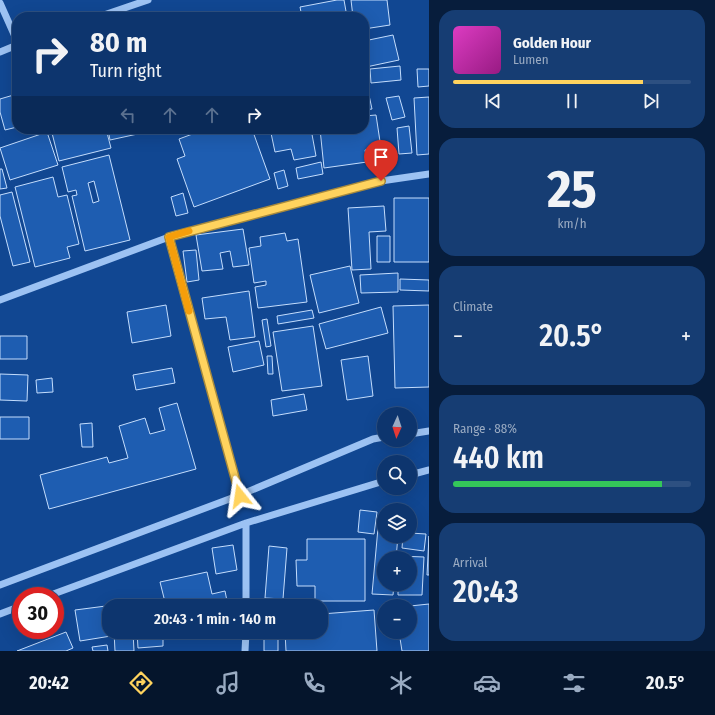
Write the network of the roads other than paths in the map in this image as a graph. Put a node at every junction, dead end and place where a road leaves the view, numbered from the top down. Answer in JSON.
{"nodes":[{"id":1,"x":148,"y":0,"type":"edge"},
{"id":2,"x":0,"y":3,"type":"edge"},
{"id":3,"x":113,"y":12,"type":"edge"},
{"id":4,"x":12,"y":30,"type":"edge"},
{"id":5,"x":12,"y":47,"type":"edge"},
{"id":6,"x":0,"y":52,"type":"edge"},
{"id":7,"x":429,"y":174,"type":"edge"},
{"id":8,"x":169,"y":237,"type":"junction"},
{"id":9,"x":0,"y":300,"type":"edge"},
{"id":10,"x":429,"y":431,"type":"edge"},
{"id":11,"x":417,"y":433,"type":"edge"},
{"id":12,"x":377,"y":438,"type":"edge"},
{"id":13,"x":429,"y":470,"type":"edge"},
{"id":14,"x":417,"y":473,"type":"edge"},
{"id":15,"x":377,"y":484,"type":"edge"},
{"id":16,"x":240,"y":496,"type":"junction"},
{"id":17,"x":246,"y":523,"type":"junction"},
{"id":18,"x":0,"y":585,"type":"edge"},
{"id":19,"x":64,"y":590,"type":"edge"},
{"id":20,"x":246,"y":599,"type":"edge"},
{"id":21,"x":12,"y":609,"type":"edge"},
{"id":22,"x":0,"y":614,"type":"edge"},
{"id":23,"x":246,"y":639,"type":"edge"},
{"id":24,"x":246,"y":651,"type":"edge"}],
"edges":[{"from":1,"to":3,"type":"street"},
{"from":2,"to":4,"type":"street"},
{"from":5,"to":6,"type":"street"},
{"from":7,"to":8,"type":"street"},
{"from":8,"to":9,"type":"street"},
{"from":8,"to":16,"type":"street"},
{"from":10,"to":11,"type":"street"},
{"from":12,"to":16,"type":"street"},
{"from":13,"to":14,"type":"street"},
{"from":15,"to":17,"type":"street"},
{"from":16,"to":18,"type":"street"},
{"from":17,"to":19,"type":"street"},
{"from":17,"to":20,"type":"street"},
{"from":21,"to":22,"type":"street"},
{"from":23,"to":24,"type":"street"}]}
